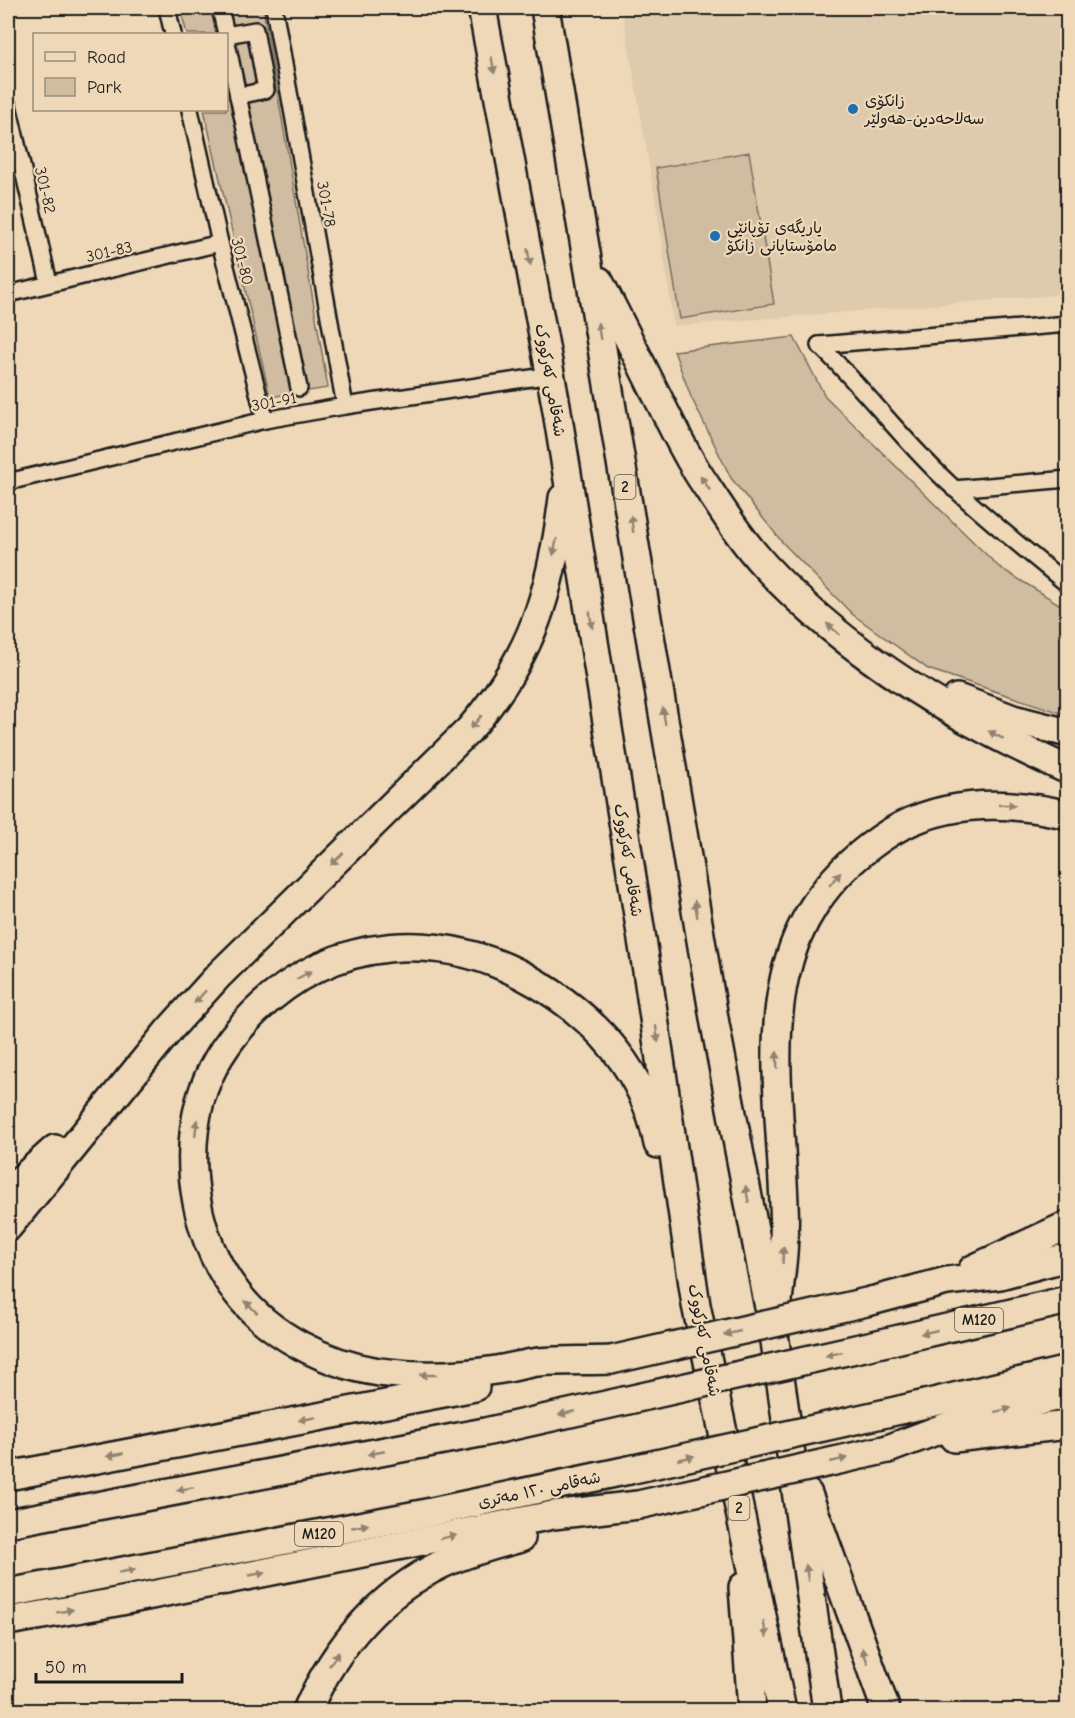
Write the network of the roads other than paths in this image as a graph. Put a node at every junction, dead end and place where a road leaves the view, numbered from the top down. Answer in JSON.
{"nodes":[{"id":1,"x":167,"y":8,"type":"edge"},
{"id":2,"x":220,"y":8,"type":"edge"},
{"id":3,"x":274,"y":8,"type":"edge"},
{"id":4,"x":482,"y":8,"type":"edge"},
{"id":5,"x":545,"y":8,"type":"edge"},
{"id":6,"x":173,"y":33,"type":"edge"},
{"id":7,"x":225,"y":33,"type":"edge"},
{"id":8,"x":228,"y":36,"type":"edge"},
{"id":9,"x":228,"y":46,"type":"edge"},
{"id":10,"x":238,"y":96,"type":"junction"},
{"id":11,"x":8,"y":105,"type":"edge"},
{"id":12,"x":190,"y":111,"type":"edge"},
{"id":13,"x":220,"y":243,"type":"junction"},
{"id":14,"x":588,"y":260,"type":"junction"},
{"id":15,"x":49,"y":283,"type":"junction"},
{"id":16,"x":8,"y":294,"type":"edge"},
{"id":17,"x":1068,"y":324,"type":"edge"},
{"id":18,"x":551,"y":375,"type":"junction"},
{"id":19,"x":299,"y":388,"type":"dead end"},
{"id":20,"x":345,"y":406,"type":"junction"},
{"id":21,"x":265,"y":420,"type":"junction"},
{"id":22,"x":566,"y":468,"type":"junction"},
{"id":23,"x":1068,"y":479,"type":"edge"},
{"id":24,"x":8,"y":482,"type":"edge"},
{"id":25,"x":954,"y":489,"type":"junction"},
{"id":26,"x":1068,"y":585,"type":"edge"},
{"id":27,"x":879,"y":665,"type":"junction"},
{"id":28,"x":1068,"y":733,"type":"edge"},
{"id":29,"x":1068,"y":770,"type":"edge"},
{"id":30,"x":1068,"y":815,"type":"edge"},
{"id":31,"x":170,"y":1029,"type":"junction"},
{"id":32,"x":8,"y":1191,"type":"edge"},
{"id":33,"x":1068,"y":1225,"type":"edge"},
{"id":34,"x":8,"y":1227,"type":"edge"},
{"id":35,"x":1068,"y":1257,"type":"edge"},
{"id":36,"x":947,"y":1281,"type":"junction"},
{"id":37,"x":1068,"y":1300,"type":"edge"},
{"id":38,"x":696,"y":1305,"type":"junction"},
{"id":39,"x":774,"y":1334,"type":"junction"},
{"id":40,"x":611,"y":1360,"type":"junction"},
{"id":41,"x":1068,"y":1370,"type":"edge"},
{"id":42,"x":1068,"y":1394,"type":"edge"},
{"id":43,"x":1068,"y":1425,"type":"edge"},
{"id":44,"x":789,"y":1444,"type":"junction"},
{"id":45,"x":888,"y":1449,"type":"junction"},
{"id":46,"x":728,"y":1455,"type":"junction"},
{"id":47,"x":8,"y":1476,"type":"edge"},
{"id":48,"x":638,"y":1505,"type":"junction"},
{"id":49,"x":8,"y":1523,"type":"edge"},
{"id":50,"x":8,"y":1593,"type":"edge"},
{"id":51,"x":8,"y":1621,"type":"edge"},
{"id":52,"x":307,"y":1710,"type":"edge"},
{"id":53,"x":752,"y":1710,"type":"edge"},
{"id":54,"x":782,"y":1710,"type":"edge"},
{"id":55,"x":827,"y":1710,"type":"edge"},
{"id":56,"x":886,"y":1710,"type":"edge"}],
"edges":[{"from":1,"to":6,"type":"street"},
{"from":2,"to":7,"type":"street"},
{"from":3,"to":20,"type":"street","name":"301-78"},
{"from":4,"to":18,"type":"highway","name":"شەقامی کەرکووک","number":"2","one_way":true},
{"from":5,"to":14,"type":"highway","number":"2"},
{"from":8,"to":10,"type":"street"},
{"from":9,"to":10,"type":"street"},
{"from":10,"to":19,"type":"street"},
{"from":11,"to":15,"type":"street","name":"301-82"},
{"from":12,"to":13,"type":"street","name":"301-80"},
{"from":13,"to":15,"type":"street","name":"301-83"},
{"from":13,"to":21,"type":"street","name":"301-80"},
{"from":27,"to":14,"type":"highway","one_way":true},
{"from":39,"to":14,"type":"highway","number":"2","one_way":true},
{"from":15,"to":16,"type":"street","name":"301-83"},
{"from":17,"to":25,"type":"street"},
{"from":18,"to":20,"type":"street","name":"301-91"},
{"from":18,"to":22,"type":"highway","name":"شەقامی کەرکووک","number":"2"},
{"from":20,"to":21,"type":"street","name":"301-91"},
{"from":21,"to":24,"type":"street","name":"301-91"},
{"from":22,"to":31,"type":"highway","one_way":true},
{"from":22,"to":38,"type":"highway","name":"شەقامی کەرکووک","number":"2","one_way":true},
{"from":23,"to":25,"type":"street"},
{"from":25,"to":26,"type":"street"},
{"from":27,"to":28,"type":"highway"},
{"from":29,"to":27,"type":"highway","one_way":true},
{"from":39,"to":30,"type":"highway","one_way":true},
{"from":31,"to":32,"type":"highway"},
{"from":31,"to":34,"type":"highway"},
{"from":33,"to":36,"type":"highway"},
{"from":35,"to":36,"type":"highway"},
{"from":36,"to":40,"type":"highway","one_way":true,"bridge":true},
{"from":37,"to":49,"type":"highway","number":"M120","one_way":true,"bridge":true},
{"from":40,"to":38,"type":"highway","one_way":true},
{"from":38,"to":46,"type":"highway","name":"شەقامی کەرکووک","number":"2"},
{"from":39,"to":44,"type":"highway","number":"2"},
{"from":40,"to":47,"type":"highway","one_way":true},
{"from":50,"to":41,"type":"highway","name":"شەقامی ١٢٠ مەتری","number":"M120","one_way":true,"bridge":true},
{"from":45,"to":42,"type":"highway","one_way":true},
{"from":43,"to":45,"type":"highway"},
{"from":55,"to":44,"type":"highway","number":"2","one_way":true},
{"from":56,"to":44,"type":"highway","one_way":true},
{"from":48,"to":45,"type":"highway","one_way":true,"bridge":true},
{"from":46,"to":53,"type":"highway"},
{"from":46,"to":54,"type":"highway","name":"شەقامی کەرکووک","number":"2","one_way":true},
{"from":51,"to":48,"type":"highway","one_way":true},
{"from":52,"to":48,"type":"highway","one_way":true}]}
